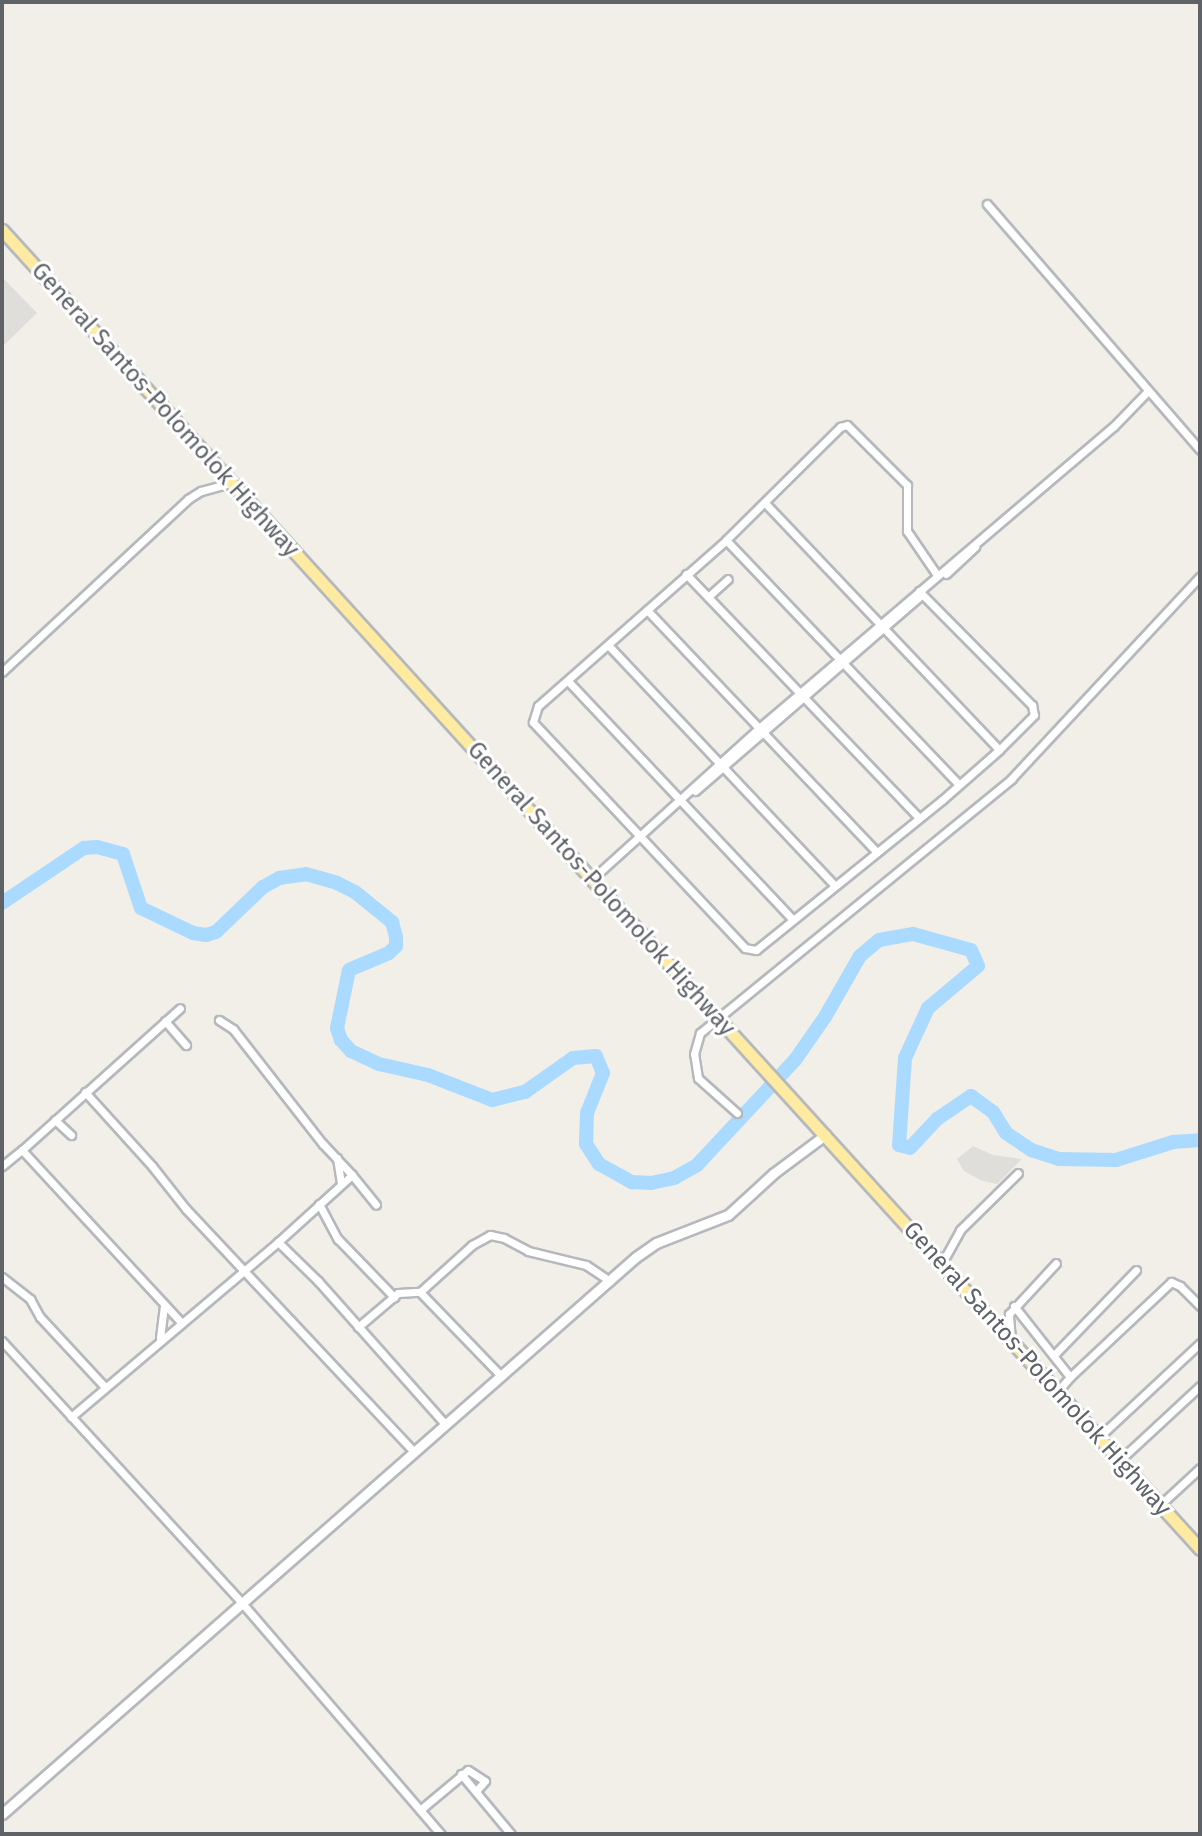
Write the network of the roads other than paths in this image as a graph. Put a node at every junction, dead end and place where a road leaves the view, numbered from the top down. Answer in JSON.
{"nodes":[{"id":1,"x":987,"y":204,"type":"dead end"},
{"id":2,"x":2,"y":230,"type":"edge"},
{"id":3,"x":1147,"y":392,"type":"junction"},
{"id":4,"x":1200,"y":450,"type":"edge"},
{"id":5,"x":231,"y":483,"type":"junction"},
{"id":6,"x":765,"y":503,"type":"junction"},
{"id":7,"x":726,"y":540,"type":"junction"},
{"id":8,"x":963,"y":554,"type":"junction"},
{"id":9,"x":686,"y":574,"type":"junction"},
{"id":10,"x":937,"y":575,"type":"junction"},
{"id":11,"x":1200,"y":576,"type":"edge"},
{"id":12,"x":728,"y":579,"type":"dead end"},
{"id":13,"x":920,"y":593,"type":"junction"},
{"id":14,"x":709,"y":596,"type":"junction"},
{"id":15,"x":647,"y":610,"type":"junction"},
{"id":16,"x":883,"y":626,"type":"junction"},
{"id":17,"x":609,"y":646,"type":"junction"},
{"id":18,"x":842,"y":662,"type":"junction"},
{"id":19,"x":2,"y":672,"type":"edge"},
{"id":20,"x":568,"y":681,"type":"junction"},
{"id":21,"x":803,"y":696,"type":"junction"},
{"id":22,"x":761,"y":730,"type":"junction"},
{"id":23,"x":999,"y":750,"type":"junction"},
{"id":24,"x":721,"y":765,"type":"junction"},
{"id":25,"x":959,"y":785,"type":"junction"},
{"id":26,"x":680,"y":800,"type":"junction"},
{"id":27,"x":919,"y":818,"type":"junction"},
{"id":28,"x":640,"y":837,"type":"junction"},
{"id":29,"x":877,"y":852,"type":"junction"},
{"id":30,"x":592,"y":879,"type":"junction"},
{"id":31,"x":834,"y":885,"type":"junction"},
{"id":32,"x":792,"y":919,"type":"junction"},
{"id":33,"x":180,"y":1008,"type":"dead end"},
{"id":34,"x":717,"y":1017,"type":"junction"},
{"id":35,"x":219,"y":1020,"type":"dead end"},
{"id":36,"x":165,"y":1021,"type":"junction"},
{"id":37,"x":186,"y":1045,"type":"dead end"},
{"id":38,"x":85,"y":1092,"type":"junction"},
{"id":39,"x":737,"y":1113,"type":"dead end"},
{"id":40,"x":55,"y":1120,"type":"junction"},
{"id":41,"x":71,"y":1135,"type":"dead end"},
{"id":42,"x":825,"y":1135,"type":"junction"},
{"id":43,"x":22,"y":1150,"type":"junction"},
{"id":44,"x":337,"y":1158,"type":"junction"},
{"id":45,"x":2,"y":1166,"type":"edge"},
{"id":46,"x":1018,"y":1173,"type":"dead end"},
{"id":47,"x":352,"y":1175,"type":"junction"},
{"id":48,"x":341,"y":1183,"type":"junction"},
{"id":49,"x":319,"y":1204,"type":"junction"},
{"id":50,"x":376,"y":1205,"type":"dead end"},
{"id":51,"x":278,"y":1242,"type":"junction"},
{"id":52,"x":942,"y":1263,"type":"junction"},
{"id":53,"x":1056,"y":1263,"type":"dead end"},
{"id":54,"x":245,"y":1269,"type":"junction"},
{"id":55,"x":1136,"y":1270,"type":"dead end"},
{"id":56,"x":2,"y":1277,"type":"edge"},
{"id":57,"x":610,"y":1281,"type":"junction"},
{"id":58,"x":420,"y":1292,"type":"junction"},
{"id":59,"x":394,"y":1297,"type":"junction"},
{"id":60,"x":164,"y":1304,"type":"junction"},
{"id":61,"x":1014,"y":1306,"type":"junction"},
{"id":62,"x":1200,"y":1306,"type":"edge"},
{"id":63,"x":180,"y":1321,"type":"junction"},
{"id":64,"x":358,"y":1327,"type":"junction"},
{"id":65,"x":160,"y":1338,"type":"junction"},
{"id":66,"x":1011,"y":1339,"type":"junction"},
{"id":67,"x":2,"y":1341,"type":"edge"},
{"id":68,"x":1200,"y":1343,"type":"edge"},
{"id":69,"x":1054,"y":1355,"type":"junction"},
{"id":70,"x":501,"y":1376,"type":"junction"},
{"id":71,"x":1070,"y":1377,"type":"junction"},
{"id":72,"x":104,"y":1386,"type":"junction"},
{"id":73,"x":1200,"y":1386,"type":"edge"},
{"id":74,"x":1058,"y":1391,"type":"junction"},
{"id":75,"x":71,"y":1417,"type":"junction"},
{"id":76,"x":445,"y":1424,"type":"junction"},
{"id":77,"x":1099,"y":1437,"type":"junction"},
{"id":78,"x":414,"y":1452,"type":"junction"},
{"id":79,"x":1120,"y":1460,"type":"junction"},
{"id":80,"x":1200,"y":1468,"type":"edge"},
{"id":81,"x":1160,"y":1505,"type":"junction"},
{"id":82,"x":1200,"y":1549,"type":"edge"},
{"id":83,"x":242,"y":1603,"type":"junction"},
{"id":84,"x":461,"y":1774,"type":"junction"},
{"id":85,"x":476,"y":1791,"type":"junction"},
{"id":86,"x":420,"y":1810,"type":"junction"},
{"id":87,"x":2,"y":1814,"type":"edge"},
{"id":88,"x":441,"y":1834,"type":"edge"},
{"id":89,"x":511,"y":1834,"type":"edge"}],
"edges":[{"from":1,"to":3,"type":"street"},
{"from":2,"to":5,"type":"highway","name":"General Santos-Polomolok Highway"},
{"from":3,"to":4,"type":"street"},
{"from":3,"to":8,"type":"street"},
{"from":5,"to":19,"type":"street"},
{"from":5,"to":30,"type":"highway","name":"General Santos-Polomolok Highway"},
{"from":6,"to":7,"type":"street"},
{"from":6,"to":10,"type":"street"},
{"from":6,"to":16,"type":"street"},
{"from":7,"to":9,"type":"street"},
{"from":7,"to":18,"type":"street"},
{"from":8,"to":10,"type":"street"},
{"from":8,"to":13,"type":"street"},
{"from":9,"to":14,"type":"street"},
{"from":9,"to":15,"type":"street"},
{"from":10,"to":13,"type":"street"},
{"from":11,"to":34,"type":"street"},
{"from":12,"to":14,"type":"street"},
{"from":13,"to":16,"type":"street"},
{"from":13,"to":23,"type":"street"},
{"from":14,"to":21,"type":"street"},
{"from":15,"to":17,"type":"street"},
{"from":15,"to":22,"type":"street"},
{"from":16,"to":18,"type":"street"},
{"from":16,"to":23,"type":"street"},
{"from":17,"to":20,"type":"street"},
{"from":17,"to":24,"type":"street"},
{"from":18,"to":21,"type":"street"},
{"from":18,"to":25,"type":"street"},
{"from":20,"to":26,"type":"street"},
{"from":20,"to":28,"type":"street"},
{"from":21,"to":22,"type":"street"},
{"from":21,"to":27,"type":"street"},
{"from":22,"to":24,"type":"street"},
{"from":22,"to":29,"type":"street"},
{"from":23,"to":25,"type":"street"},
{"from":24,"to":26,"type":"street"},
{"from":24,"to":31,"type":"street"},
{"from":25,"to":27,"type":"street"},
{"from":26,"to":28,"type":"street"},
{"from":26,"to":32,"type":"street"},
{"from":27,"to":29,"type":"street"},
{"from":28,"to":30,"type":"street"},
{"from":28,"to":32,"type":"street"},
{"from":29,"to":31,"type":"street"},
{"from":30,"to":34,"type":"highway","name":"General Santos-Polomolok Highway"},
{"from":31,"to":32,"type":"street"},
{"from":33,"to":36,"type":"street"},
{"from":34,"to":39,"type":"street"},
{"from":34,"to":42,"type":"highway","name":"General Santos-Polomolok Highway"},
{"from":35,"to":44,"type":"street"},
{"from":36,"to":37,"type":"street"},
{"from":36,"to":38,"type":"street"},
{"from":38,"to":40,"type":"street"},
{"from":38,"to":54,"type":"street"},
{"from":40,"to":41,"type":"street"},
{"from":40,"to":43,"type":"street"},
{"from":42,"to":52,"type":"highway","name":"General Santos-Polomolok Highway"},
{"from":42,"to":57,"type":"street"},
{"from":43,"to":45,"type":"street"},
{"from":43,"to":60,"type":"street"},
{"from":44,"to":47,"type":"street"},
{"from":44,"to":48,"type":"street"},
{"from":46,"to":52,"type":"street"},
{"from":47,"to":48,"type":"street"},
{"from":47,"to":50,"type":"street"},
{"from":48,"to":49,"type":"street"},
{"from":49,"to":51,"type":"street"},
{"from":49,"to":59,"type":"street"},
{"from":51,"to":54,"type":"street"},
{"from":51,"to":64,"type":"street"},
{"from":52,"to":66,"type":"highway","name":"General Santos-Polomolok Highway"},
{"from":53,"to":61,"type":"street"},
{"from":54,"to":63,"type":"street"},
{"from":54,"to":78,"type":"street"},
{"from":55,"to":69,"type":"street"},
{"from":56,"to":72,"type":"street"},
{"from":57,"to":58,"type":"street"},
{"from":57,"to":70,"type":"street"},
{"from":58,"to":59,"type":"street"},
{"from":58,"to":70,"type":"street"},
{"from":59,"to":64,"type":"street"},
{"from":60,"to":63,"type":"street"},
{"from":60,"to":65,"type":"street"},
{"from":61,"to":66,"type":"street"},
{"from":61,"to":69,"type":"street"},
{"from":62,"to":71,"type":"street"},
{"from":63,"to":65,"type":"street"},
{"from":64,"to":76,"type":"street"},
{"from":65,"to":72,"type":"street"},
{"from":66,"to":74,"type":"highway","name":"General Santos-Polomolok Highway"},
{"from":67,"to":75,"type":"street"},
{"from":68,"to":77,"type":"street"},
{"from":69,"to":71,"type":"street"},
{"from":70,"to":76,"type":"street"},
{"from":71,"to":74,"type":"street"},
{"from":72,"to":75,"type":"street"},
{"from":73,"to":79,"type":"street"},
{"from":74,"to":77,"type":"highway","name":"General Santos-Polomolok Highway"},
{"from":75,"to":83,"type":"street"},
{"from":76,"to":78,"type":"street"},
{"from":77,"to":79,"type":"highway","name":"General Santos-Polomolok Highway"},
{"from":78,"to":83,"type":"street"},
{"from":79,"to":81,"type":"highway","name":"General Santos-Polomolok Highway"},
{"from":80,"to":81,"type":"street"},
{"from":81,"to":82,"type":"highway","name":"General Santos-Polomolok Highway"},
{"from":83,"to":86,"type":"street"},
{"from":83,"to":87,"type":"street"},
{"from":84,"to":85,"type":"street"},
{"from":84,"to":85,"type":"street"},
{"from":84,"to":86,"type":"street"},
{"from":85,"to":89,"type":"street"},
{"from":86,"to":88,"type":"street"}]}
